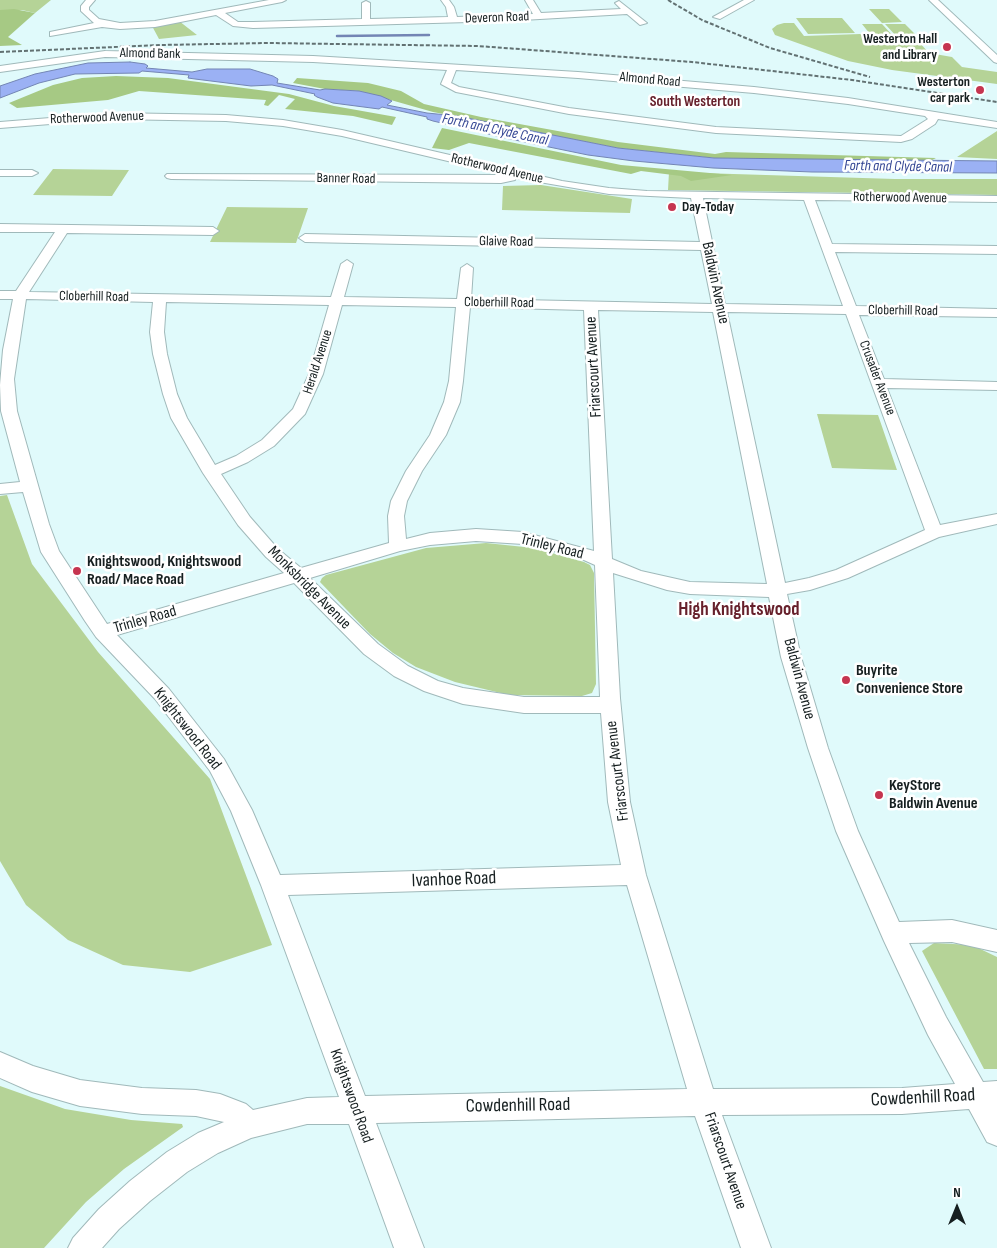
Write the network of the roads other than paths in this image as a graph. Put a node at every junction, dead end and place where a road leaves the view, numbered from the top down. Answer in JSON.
{"nodes":[{"id":1,"x":91,"y":0,"type":"edge"},
{"id":2,"x":242,"y":0,"type":"edge"},
{"id":3,"x":282,"y":0,"type":"edge"},
{"id":4,"x":445,"y":0,"type":"edge"},
{"id":5,"x":529,"y":0,"type":"edge"},
{"id":6,"x":615,"y":0,"type":"edge"},
{"id":7,"x":750,"y":0,"type":"edge"},
{"id":8,"x":933,"y":0,"type":"edge"},
{"id":9,"x":366,"y":3,"type":"dead end"},
{"id":10,"x":255,"y":5,"type":"junction"},
{"id":11,"x":628,"y":11,"type":"junction"},
{"id":12,"x":217,"y":12,"type":"junction"},
{"id":13,"x":538,"y":16,"type":"junction"},
{"id":14,"x":717,"y":17,"type":"dead end"},
{"id":15,"x":453,"y":19,"type":"junction"},
{"id":16,"x":366,"y":22,"type":"junction"},
{"id":17,"x":643,"y":23,"type":"dead end"},
{"id":18,"x":102,"y":24,"type":"junction"},
{"id":19,"x":53,"y":34,"type":"dead end"},
{"id":20,"x":301,"y":58,"type":"joint"},
{"id":21,"x":997,"y":60,"type":"edge"},
{"id":22,"x":453,"y":68,"type":"junction"},
{"id":23,"x":0,"y":69,"type":"edge"},
{"id":24,"x":569,"y":111,"type":"joint"},
{"id":25,"x":928,"y":114,"type":"junction"},
{"id":26,"x":0,"y":125,"type":"edge"},
{"id":27,"x":997,"y":125,"type":"edge"},
{"id":28,"x":695,"y":128,"type":"joint"},
{"id":29,"x":0,"y":173,"type":"edge"},
{"id":30,"x":32,"y":173,"type":"dead end"},
{"id":31,"x":519,"y":175,"type":"junction"},
{"id":32,"x":171,"y":176,"type":"dead end"},
{"id":33,"x":696,"y":194,"type":"junction"},
{"id":34,"x":808,"y":196,"type":"junction"},
{"id":35,"x":997,"y":199,"type":"edge"},
{"id":36,"x":0,"y":228,"type":"edge"},
{"id":37,"x":63,"y":229,"type":"junction"},
{"id":38,"x":213,"y":231,"type":"dead end"},
{"id":39,"x":305,"y":238,"type":"dead end"},
{"id":40,"x":707,"y":246,"type":"junction"},
{"id":41,"x":827,"y":248,"type":"junction"},
{"id":42,"x":997,"y":250,"type":"edge"},
{"id":43,"x":346,"y":264,"type":"dead end"},
{"id":44,"x":467,"y":268,"type":"dead end"},
{"id":45,"x":10,"y":295,"type":"edge"},
{"id":46,"x":160,"y":298,"type":"junction"},
{"id":47,"x":337,"y":301,"type":"junction"},
{"id":48,"x":463,"y":303,"type":"junction"},
{"id":49,"x":591,"y":305,"type":"junction"},
{"id":50,"x":720,"y":307,"type":"junction"},
{"id":51,"x":850,"y":310,"type":"junction"},
{"id":52,"x":997,"y":313,"type":"edge"},
{"id":53,"x":879,"y":383,"type":"junction"},
{"id":54,"x":997,"y":386,"type":"edge"},
{"id":55,"x":211,"y":473,"type":"junction"},
{"id":56,"x":29,"y":486,"type":"junction"},
{"id":57,"x":0,"y":489,"type":"edge"},
{"id":58,"x":997,"y":519,"type":"edge"},
{"id":59,"x":934,"y":532,"type":"junction"},
{"id":60,"x":398,"y":546,"type":"junction"},
{"id":61,"x":603,"y":562,"type":"junction"},
{"id":62,"x":297,"y":575,"type":"junction"},
{"id":63,"x":778,"y":590,"type":"junction"},
{"id":64,"x":103,"y":632,"type":"junction"},
{"id":65,"x":610,"y":705,"type":"junction"},
{"id":66,"x":635,"y":874,"type":"junction"},
{"id":67,"x":273,"y":884,"type":"junction"},
{"id":68,"x":892,"y":933,"type":"junction"},
{"id":69,"x":997,"y":941,"type":"edge"},
{"id":70,"x":0,"y":1065,"type":"edge"},
{"id":71,"x":986,"y":1094,"type":"edge"},
{"id":72,"x":704,"y":1102,"type":"junction"},
{"id":73,"x":356,"y":1110,"type":"junction"},
{"id":74,"x":250,"y":1125,"type":"junction"},
{"id":75,"x":997,"y":1132,"type":"edge"},
{"id":76,"x":83,"y":1248,"type":"edge"},
{"id":77,"x":409,"y":1248,"type":"edge"},
{"id":78,"x":756,"y":1248,"type":"edge"}],
"edges":[{"from":1,"to":18,"type":"street"},
{"from":2,"to":10,"type":"street"},
{"from":3,"to":10,"type":"street"},
{"from":4,"to":15,"type":"street"},
{"from":5,"to":13,"type":"street"},
{"from":6,"to":11,"type":"street"},
{"from":7,"to":14,"type":"street"},
{"from":8,"to":21,"type":"street"},
{"from":9,"to":16,"type":"street"},
{"from":10,"to":12,"type":"street"},
{"from":11,"to":13,"type":"street","name":"Deveron Road"},
{"from":11,"to":17,"type":"street"},
{"from":12,"to":16,"type":"street","name":"Deveron Road"},
{"from":12,"to":18,"type":"street"},
{"from":13,"to":15,"type":"street","name":"Deveron Road"},
{"from":15,"to":16,"type":"street","name":"Deveron Road"},
{"from":18,"to":19,"type":"street"},
{"from":20,"to":22,"type":"street","name":"Almond Road"},
{"from":20,"to":23,"type":"street","name":"Almond Bank"},
{"from":22,"to":24,"type":"street"},
{"from":22,"to":25,"type":"street","name":"Almond Road"},
{"from":24,"to":28,"type":"street"},
{"from":25,"to":27,"type":"street","name":"Almond Road"},
{"from":25,"to":28,"type":"street"},
{"from":26,"to":31,"type":"street","name":"Rotherwood Avenue"},
{"from":29,"to":30,"type":"street"},
{"from":31,"to":32,"type":"street","name":"Banner Road"},
{"from":31,"to":33,"type":"street","name":"Rotherwood Avenue"},
{"from":33,"to":34,"type":"street","name":"Rotherwood Avenue"},
{"from":33,"to":40,"type":"street","name":"Baldwin Avenue"},
{"from":34,"to":35,"type":"street","name":"Rotherwood Avenue"},
{"from":34,"to":41,"type":"street","name":"Crusader Avenue"},
{"from":36,"to":37,"type":"street"},
{"from":37,"to":38,"type":"street"},
{"from":37,"to":45,"type":"street","name":"Knightswood Road"},
{"from":39,"to":40,"type":"street","name":"Glaive Road"},
{"from":40,"to":50,"type":"street","name":"Baldwin Avenue"},
{"from":41,"to":42,"type":"street"},
{"from":41,"to":51,"type":"street","name":"Crusader Avenue"},
{"from":43,"to":47,"type":"street","name":"Herald Avenue"},
{"from":44,"to":48,"type":"street"},
{"from":45,"to":46,"type":"street","name":"Cloberhill Road"},
{"from":45,"to":56,"type":"street","name":"Knightswood Road"},
{"from":46,"to":47,"type":"street","name":"Cloberhill Road"},
{"from":46,"to":55,"type":"street","name":"Monksbridge Avenue"},
{"from":47,"to":48,"type":"street","name":"Cloberhill Road"},
{"from":47,"to":55,"type":"street","name":"Herald Avenue"},
{"from":48,"to":49,"type":"street","name":"Cloberhill Road"},
{"from":48,"to":60,"type":"street"},
{"from":49,"to":50,"type":"street","name":"Cloberhill Road"},
{"from":49,"to":61,"type":"street","name":"Friarscourt Avenue"},
{"from":50,"to":51,"type":"street","name":"Cloberhill Road"},
{"from":50,"to":63,"type":"street","name":"Baldwin Avenue"},
{"from":51,"to":52,"type":"street","name":"Cloberhill Road"},
{"from":51,"to":53,"type":"street","name":"Crusader Avenue"},
{"from":53,"to":54,"type":"street"},
{"from":53,"to":59,"type":"street","name":"Crusader Avenue"},
{"from":55,"to":62,"type":"street","name":"Monksbridge Avenue"},
{"from":56,"to":57,"type":"street"},
{"from":56,"to":64,"type":"street","name":"Knightswood Road"},
{"from":58,"to":59,"type":"street","name":"Trinley Road"},
{"from":59,"to":63,"type":"street","name":"Trinley Road"},
{"from":60,"to":61,"type":"street","name":"Trinley Road"},
{"from":60,"to":62,"type":"street","name":"Trinley Road"},
{"from":61,"to":63,"type":"street","name":"Trinley Road"},
{"from":61,"to":65,"type":"street","name":"Friarscourt Avenue"},
{"from":62,"to":64,"type":"street","name":"Trinley Road"},
{"from":62,"to":65,"type":"street","name":"Monksbridge Avenue"},
{"from":63,"to":68,"type":"street","name":"Baldwin Avenue"},
{"from":64,"to":67,"type":"street","name":"Knightswood Road"},
{"from":65,"to":66,"type":"street","name":"Friarscourt Avenue"},
{"from":66,"to":67,"type":"street","name":"Ivanhoe Road"},
{"from":66,"to":72,"type":"street","name":"Friarscourt Avenue"},
{"from":67,"to":73,"type":"street","name":"Knightswood Road"},
{"from":68,"to":69,"type":"street"},
{"from":68,"to":71,"type":"street","name":"Baldwin Avenue"},
{"from":70,"to":74,"type":"street"},
{"from":71,"to":72,"type":"street","name":"Cowdenhill Road"},
{"from":71,"to":75,"type":"street","name":"Baldwin Avenue"},
{"from":72,"to":73,"type":"street","name":"Cowdenhill Road"},
{"from":72,"to":78,"type":"street","name":"Friarscourt Avenue"},
{"from":73,"to":74,"type":"street","name":"Cowdenhill Road"},
{"from":73,"to":77,"type":"street","name":"Knightswood Road"},
{"from":74,"to":76,"type":"street","name":"Cowdenhill Road"}]}
